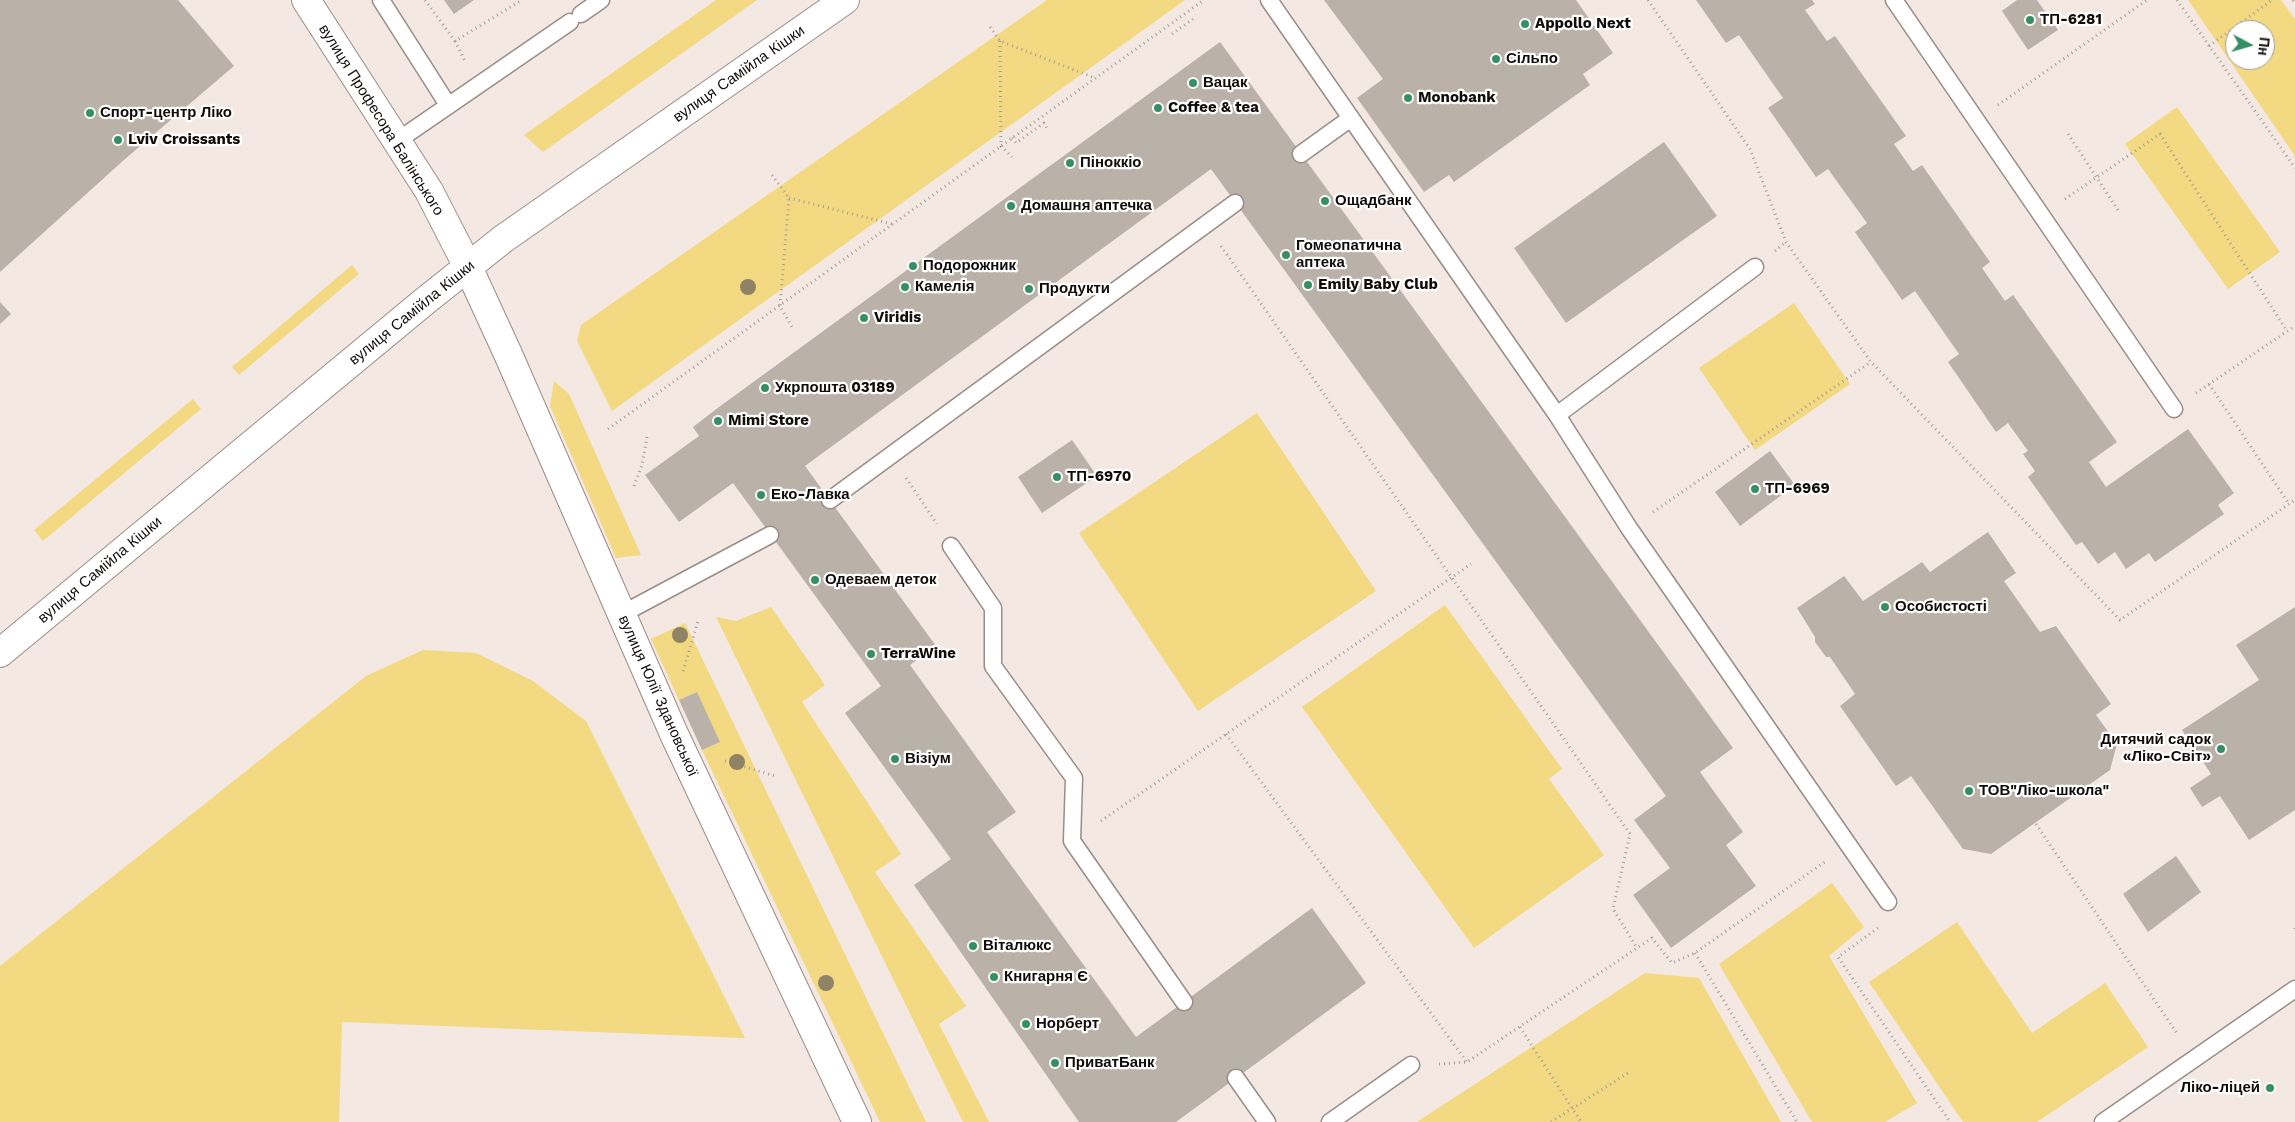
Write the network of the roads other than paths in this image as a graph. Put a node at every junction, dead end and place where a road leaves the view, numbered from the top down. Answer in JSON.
{"nodes":[{"id":1,"x":306,"y":0,"type":"edge"},
{"id":2,"x":381,"y":0,"type":"edge"},
{"id":3,"x":601,"y":0,"type":"edge"},
{"id":4,"x":845,"y":0,"type":"edge"},
{"id":5,"x":1269,"y":0,"type":"edge"},
{"id":6,"x":1894,"y":0,"type":"edge"},
{"id":7,"x":448,"y":105,"type":"junction"},
{"id":8,"x":1351,"y":118,"type":"junction"},
{"id":9,"x":397,"y":141,"type":"junction"},
{"id":10,"x":1301,"y":154,"type":"dead end"},
{"id":11,"x":1235,"y":203,"type":"dead end"},
{"id":12,"x":468,"y":267,"type":"junction"},
{"id":13,"x":1755,"y":267,"type":"dead end"},
{"id":14,"x":2174,"y":409,"type":"road end"},
{"id":15,"x":1557,"y":415,"type":"junction"},
{"id":16,"x":830,"y":500,"type":"dead end"},
{"id":17,"x":770,"y":535,"type":"dead end"},
{"id":18,"x":951,"y":546,"type":"road end"},
{"id":19,"x":622,"y":614,"type":"junction"},
{"id":20,"x":0,"y":653,"type":"edge"},
{"id":21,"x":1888,"y":902,"type":"road end"},
{"id":22,"x":2295,"y":989,"type":"edge"},
{"id":23,"x":1184,"y":1002,"type":"dead end"},
{"id":24,"x":1411,"y":1065,"type":"road end"},
{"id":25,"x":1236,"y":1078,"type":"dead end"},
{"id":26,"x":857,"y":1122,"type":"edge"},
{"id":27,"x":1267,"y":1122,"type":"edge"},
{"id":28,"x":1330,"y":1122,"type":"edge"},
{"id":29,"x":2103,"y":1122,"type":"edge"}],
"edges":[{"from":1,"to":9,"type":"street","name":"вулиця Професора Балінського"},
{"from":2,"to":7,"type":"lane"},
{"from":3,"to":7,"type":"lane"},
{"from":4,"to":12,"type":"street","name":"вулиця Самійла Кішки"},
{"from":5,"to":8,"type":"lane"},
{"from":6,"to":14,"type":"lane"},
{"from":7,"to":9,"type":"lane"},
{"from":8,"to":10,"type":"lane"},
{"from":8,"to":15,"type":"lane"},
{"from":9,"to":12,"type":"street","name":"вулиця Професора Балінського"},
{"from":11,"to":16,"type":"lane"},
{"from":12,"to":19,"type":"street","name":"вулиця Юлії Здановської"},
{"from":12,"to":20,"type":"street","name":"вулиця Самійла Кішки"},
{"from":13,"to":15,"type":"lane"},
{"from":15,"to":21,"type":"lane"},
{"from":17,"to":19,"type":"lane"},
{"from":18,"to":23,"type":"lane"},
{"from":19,"to":26,"type":"street","name":"вулиця Юлії Здановської"},
{"from":22,"to":29,"type":"lane"},
{"from":24,"to":28,"type":"lane"},
{"from":25,"to":27,"type":"lane"}]}
